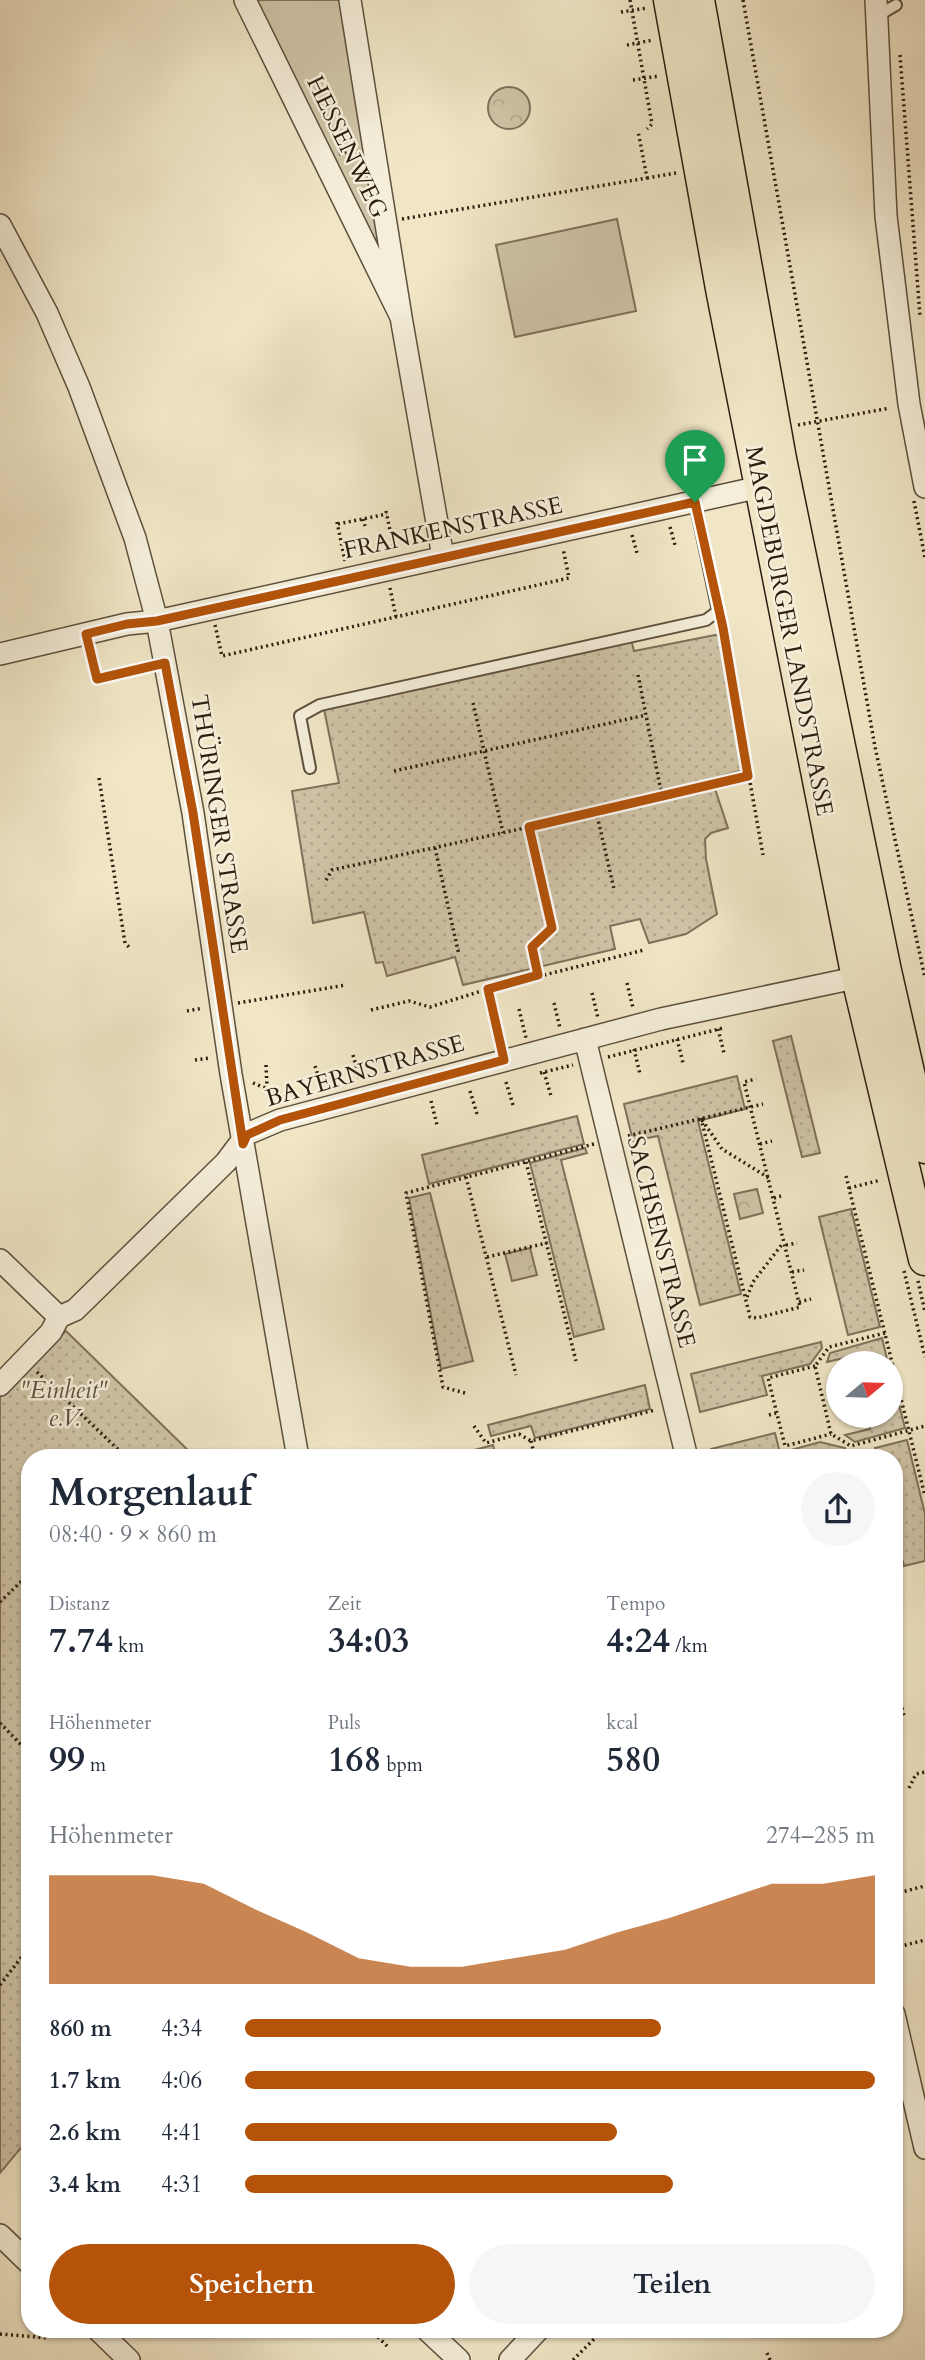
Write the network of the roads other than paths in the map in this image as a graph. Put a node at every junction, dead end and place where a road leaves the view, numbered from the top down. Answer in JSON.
{"nodes":[{"id":1,"x":245,"y":0,"type":"edge"},
{"id":2,"x":350,"y":0,"type":"edge"},
{"id":3,"x":698,"y":0,"type":"edge"},
{"id":4,"x":660,"y":4,"type":"edge"},
{"id":5,"x":883,"y":7,"type":"edge"},
{"id":6,"x":0,"y":225,"type":"edge"},
{"id":7,"x":401,"y":317,"type":"junction"},
{"id":8,"x":760,"y":487,"type":"junction"},
{"id":9,"x":925,"y":487,"type":"edge"},
{"id":10,"x":695,"y":502,"type":"junction"},
{"id":11,"x":443,"y":557,"type":"junction"},
{"id":12,"x":157,"y":621,"type":"junction"},
{"id":13,"x":0,"y":654,"type":"edge"},
{"id":14,"x":310,"y":768,"type":"dead end"},
{"id":15,"x":872,"y":975,"type":"junction"},
{"id":16,"x":584,"y":1039,"type":"junction"},
{"id":17,"x":243,"y":1144,"type":"junction"},
{"id":18,"x":925,"y":1147,"type":"edge"},
{"id":19,"x":925,"y":1259,"type":"edge"},
{"id":20,"x":0,"y":1260,"type":"edge"},
{"id":21,"x":59,"y":1317,"type":"junction"},
{"id":22,"x":0,"y":1385,"type":"edge"},
{"id":23,"x":296,"y":1449,"type":"edge"},
{"id":24,"x":685,"y":1449,"type":"edge"},
{"id":25,"x":903,"y":2059,"type":"edge"},
{"id":26,"x":911,"y":2099,"type":"edge"},
{"id":27,"x":925,"y":2148,"type":"edge"},
{"id":28,"x":0,"y":2235,"type":"edge"},
{"id":29,"x":21,"y":2255,"type":"edge"},
{"id":30,"x":106,"y":2338,"type":"edge"},
{"id":31,"x":435,"y":2338,"type":"edge"},
{"id":32,"x":531,"y":2338,"type":"edge"},
{"id":33,"x":129,"y":2360,"type":"edge"},
{"id":34,"x":458,"y":2360,"type":"edge"},
{"id":35,"x":510,"y":2360,"type":"edge"}],
"edges":[{"from":1,"to":7,"type":"street","name":"HESSENWEG"},
{"from":2,"to":7,"type":"street","name":"HESSENWEG"},
{"from":3,"to":15,"type":"main road","name":"MAGDEBURGER LANDSTRASSE"},
{"from":4,"to":8,"type":"main road","name":"MAGDEBURGER LANDSTRASSE"},
{"from":5,"to":9,"type":"street"},
{"from":6,"to":12,"type":"street","name":"THÜRINGER STRASSE"},
{"from":7,"to":11,"type":"street","name":"HESSENWEG"},
{"from":8,"to":10,"type":"street","name":"FRANKENSTRASSE"},
{"from":8,"to":15,"type":"main road","name":"MAGDEBURGER LANDSTRASSE"},
{"from":10,"to":11,"type":"street","name":"FRANKENSTRASSE"},
{"from":10,"to":14,"type":"lane"},
{"from":11,"to":12,"type":"street","name":"FRANKENSTRASSE"},
{"from":12,"to":13,"type":"street","name":"FRANKENSTRASSE"},
{"from":12,"to":17,"type":"street","name":"THÜRINGER STRASSE"},
{"from":15,"to":16,"type":"street","name":"BAYERNSTRASSE"},
{"from":15,"to":18,"type":"main road","name":"MAGDEBURGER LANDSTRASSE"},
{"from":15,"to":19,"type":"main road","name":"MAGDEBURGER LANDSTRASSE"},
{"from":16,"to":17,"type":"street","name":"BAYERNSTRASSE"},
{"from":16,"to":24,"type":"street","name":"SACHSENSTRASSE"},
{"from":17,"to":21,"type":"street","name":"BAYERNSTRASSE"},
{"from":17,"to":23,"type":"street","name":"THÜRINGER STRASSE"},
{"from":20,"to":21,"type":"street"},
{"from":21,"to":22,"type":"street","name":"BAYERNSTRASSE"},
{"from":25,"to":26,"type":"street"},
{"from":26,"to":27,"type":"street"},
{"from":28,"to":29,"type":"street"},
{"from":30,"to":33,"type":"street"},
{"from":31,"to":34,"type":"street"},
{"from":32,"to":35,"type":"street"}]}
